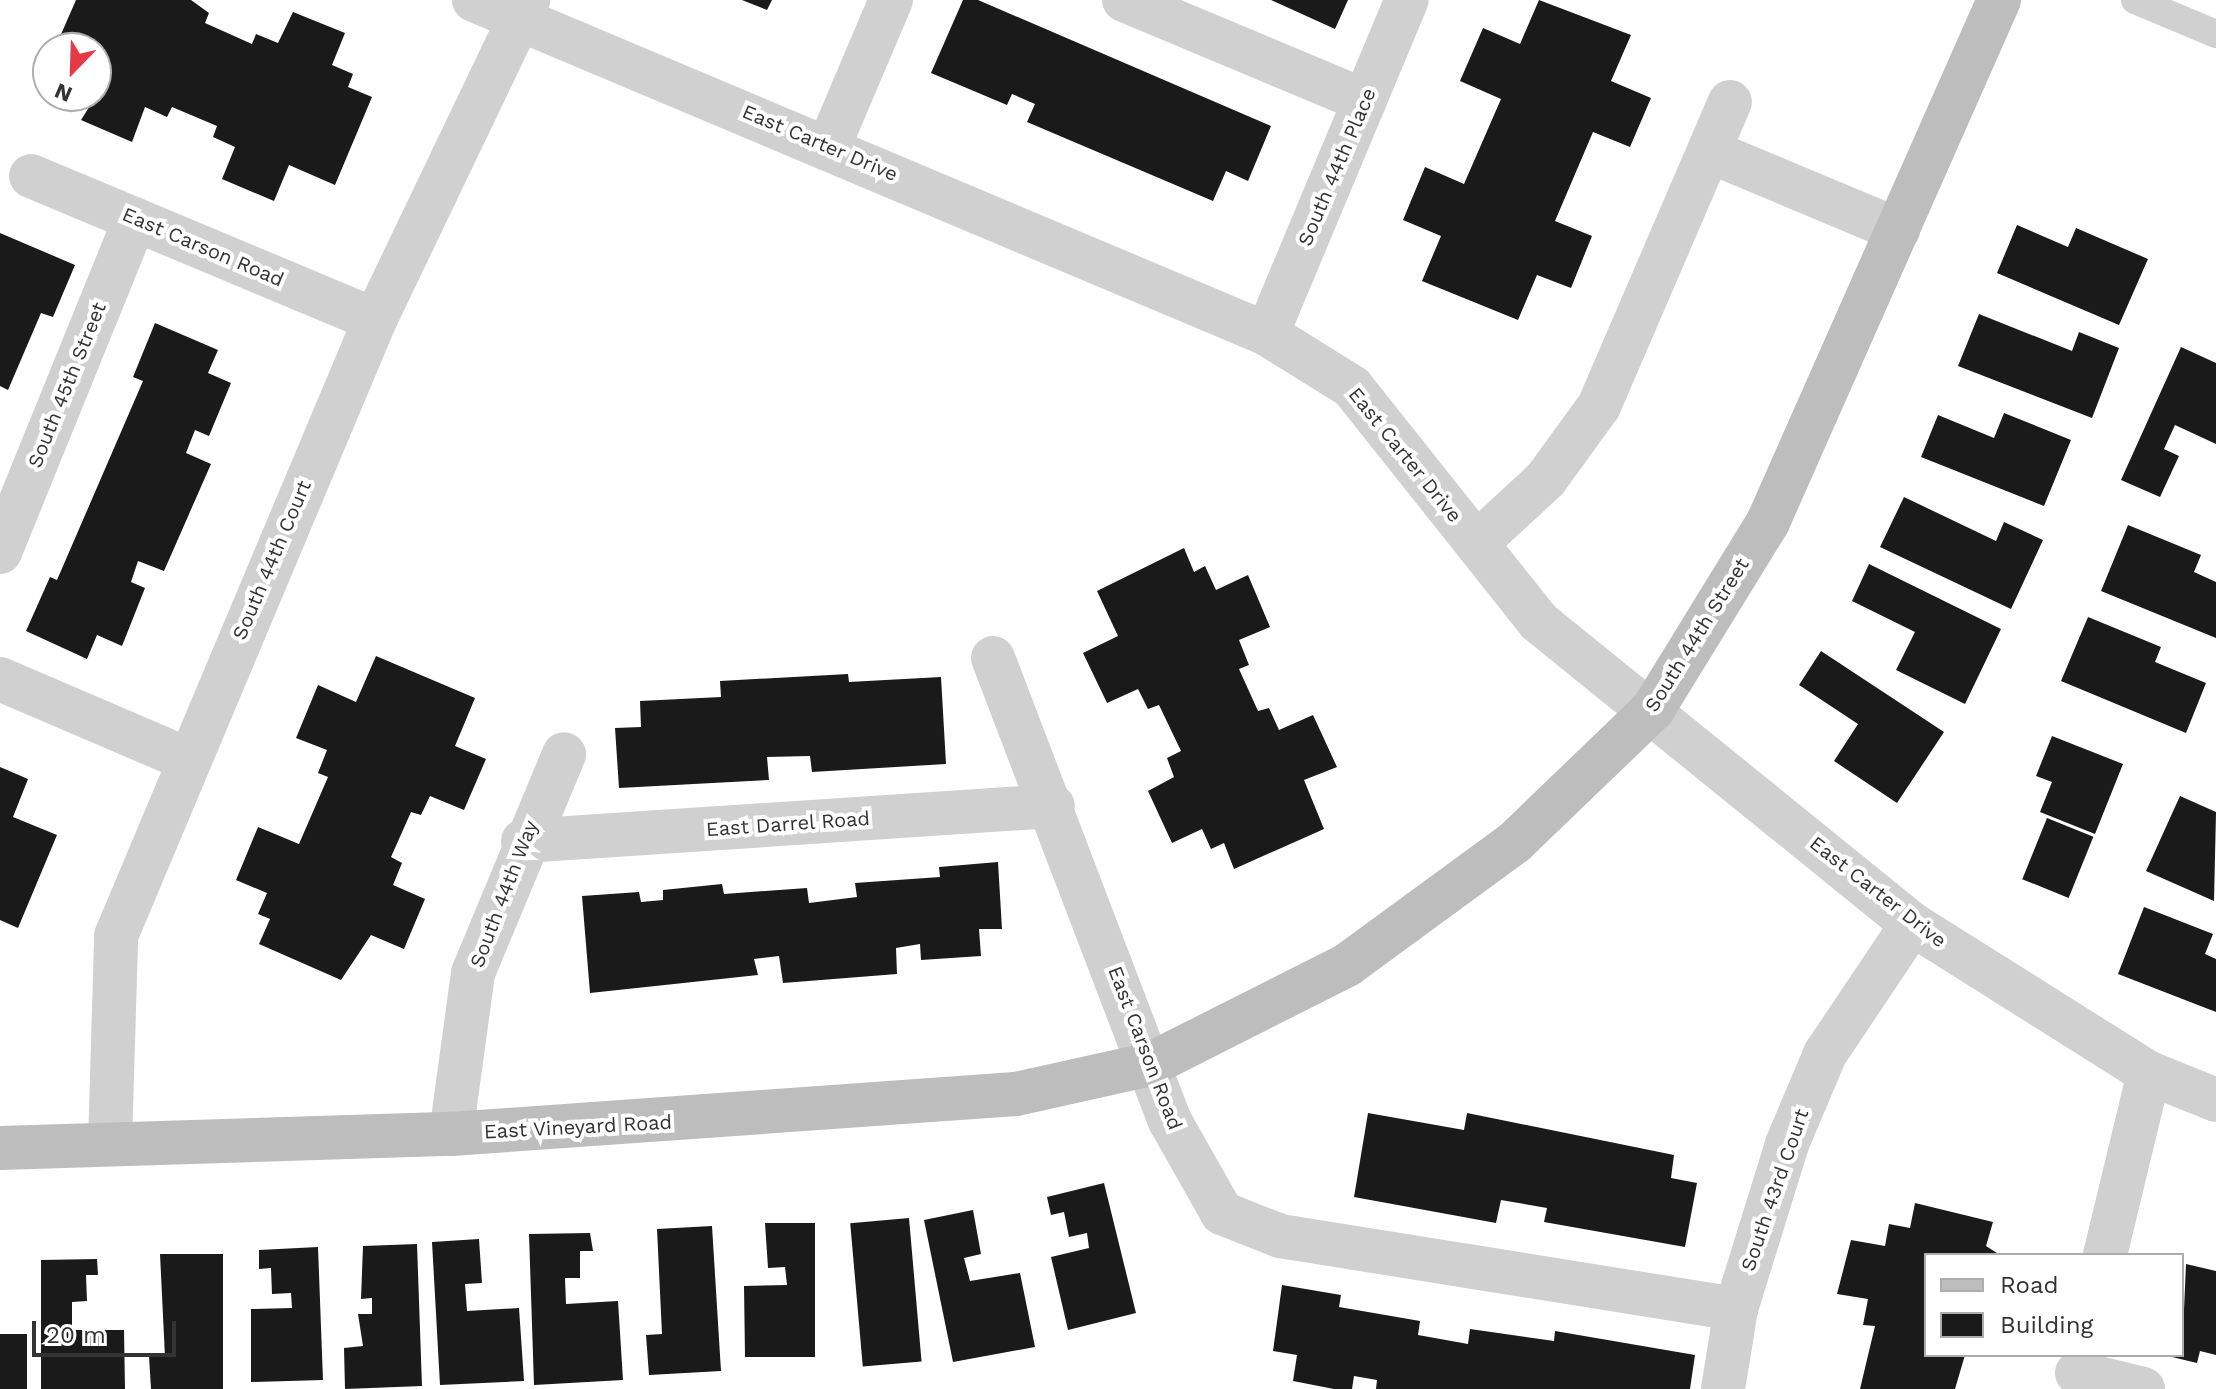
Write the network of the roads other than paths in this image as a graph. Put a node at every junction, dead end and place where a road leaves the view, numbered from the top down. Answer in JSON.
{"nodes":[{"id":1,"x":474,"y":0,"type":"edge"},
{"id":2,"x":891,"y":0,"type":"edge"},
{"id":3,"x":1124,"y":0,"type":"edge"},
{"id":4,"x":1407,"y":0,"type":"edge"},
{"id":5,"x":1999,"y":0,"type":"edge"},
{"id":6,"x":2135,"y":0,"type":"edge"},
{"id":7,"x":524,"y":10,"type":"edge"},
{"id":8,"x":2216,"y":34,"type":"edge"},
{"id":9,"x":1365,"y":101,"type":"junction"},
{"id":10,"x":1730,"y":102,"type":"dead end"},
{"id":11,"x":829,"y":146,"type":"junction"},
{"id":12,"x":1709,"y":151,"type":"junction"},
{"id":13,"x":31,"y":176,"type":"dead end"},
{"id":14,"x":135,"y":219,"type":"junction"},
{"id":15,"x":1898,"y":230,"type":"junction"},
{"id":16,"x":375,"y":320,"type":"junction"},
{"id":17,"x":1267,"y":334,"type":"junction"},
{"id":18,"x":1477,"y":543,"type":"junction"},
{"id":19,"x":0,"y":552,"type":"edge"},
{"id":20,"x":993,"y":658,"type":"dead end"},
{"id":21,"x":0,"y":679,"type":"edge"},
{"id":22,"x":1653,"y":709,"type":"junction"},
{"id":23,"x":564,"y":754,"type":"dead end"},
{"id":24,"x":187,"y":759,"type":"junction"},
{"id":25,"x":1053,"y":806,"type":"junction"},
{"id":26,"x":523,"y":841,"type":"junction"},
{"id":27,"x":1912,"y":924,"type":"junction"},
{"id":28,"x":1151,"y":1064,"type":"junction"},
{"id":29,"x":2149,"y":1073,"type":"junction"},
{"id":30,"x":2216,"y":1100,"type":"edge"},
{"id":31,"x":451,"y":1134,"type":"junction"},
{"id":32,"x":110,"y":1144,"type":"junction"},
{"id":33,"x":0,"y":1148,"type":"edge"},
{"id":34,"x":2105,"y":1253,"type":"edge"},
{"id":35,"x":1736,"y":1309,"type":"junction"},
{"id":36,"x":2078,"y":1372,"type":"edge"},
{"id":37,"x":1723,"y":1389,"type":"edge"},
{"id":38,"x":2143,"y":1389,"type":"edge"}],
"edges":[{"from":1,"to":7,"type":"street","name":"East Carter Drive"},
{"from":2,"to":11,"type":"street"},
{"from":3,"to":9,"type":"street"},
{"from":4,"to":9,"type":"street","name":"South 44th Place"},
{"from":5,"to":15,"type":"street","name":"South 44th Street"},
{"from":6,"to":8,"type":"lane"},
{"from":7,"to":11,"type":"street","name":"East Carter Drive"},
{"from":7,"to":16,"type":"street","name":"South 44th Court"},
{"from":9,"to":17,"type":"street","name":"South 44th Place"},
{"from":10,"to":12,"type":"street"},
{"from":11,"to":17,"type":"street","name":"East Carter Drive"},
{"from":12,"to":15,"type":"street"},
{"from":12,"to":18,"type":"street"},
{"from":13,"to":14,"type":"street","name":"East Carson Road"},
{"from":14,"to":16,"type":"street","name":"East Carson Road"},
{"from":14,"to":19,"type":"street","name":"South 45th Street"},
{"from":15,"to":22,"type":"street","name":"South 44th Street"},
{"from":16,"to":24,"type":"street","name":"South 44th Court"},
{"from":17,"to":18,"type":"street","name":"East Carter Drive"},
{"from":18,"to":22,"type":"street","name":"East Carter Drive"},
{"from":20,"to":25,"type":"street","name":"East Carson Road"},
{"from":21,"to":24,"type":"street"},
{"from":22,"to":27,"type":"street","name":"East Carter Drive"},
{"from":22,"to":28,"type":"street","name":"South 44th Street"},
{"from":23,"to":26,"type":"street","name":"South 44th Way"},
{"from":24,"to":32,"type":"street","name":"South 44th Court"},
{"from":25,"to":26,"type":"street","name":"East Darrel Road"},
{"from":25,"to":28,"type":"street","name":"East Carson Road"},
{"from":26,"to":31,"type":"street","name":"South 44th Way"},
{"from":27,"to":29,"type":"street","name":"East Carter Drive"},
{"from":27,"to":35,"type":"street","name":"South 43rd Court"},
{"from":28,"to":31,"type":"street","name":"East Vineyard Road"},
{"from":28,"to":35,"type":"street","name":"East Carson Road"},
{"from":29,"to":30,"type":"street","name":"East Carter Drive"},
{"from":29,"to":34,"type":"street"},
{"from":31,"to":32,"type":"street","name":"East Vineyard Road"},
{"from":32,"to":33,"type":"street","name":"East Vineyard Road"},
{"from":35,"to":37,"type":"street","name":"South 43rd Court"},
{"from":36,"to":38,"type":"street"}]}
